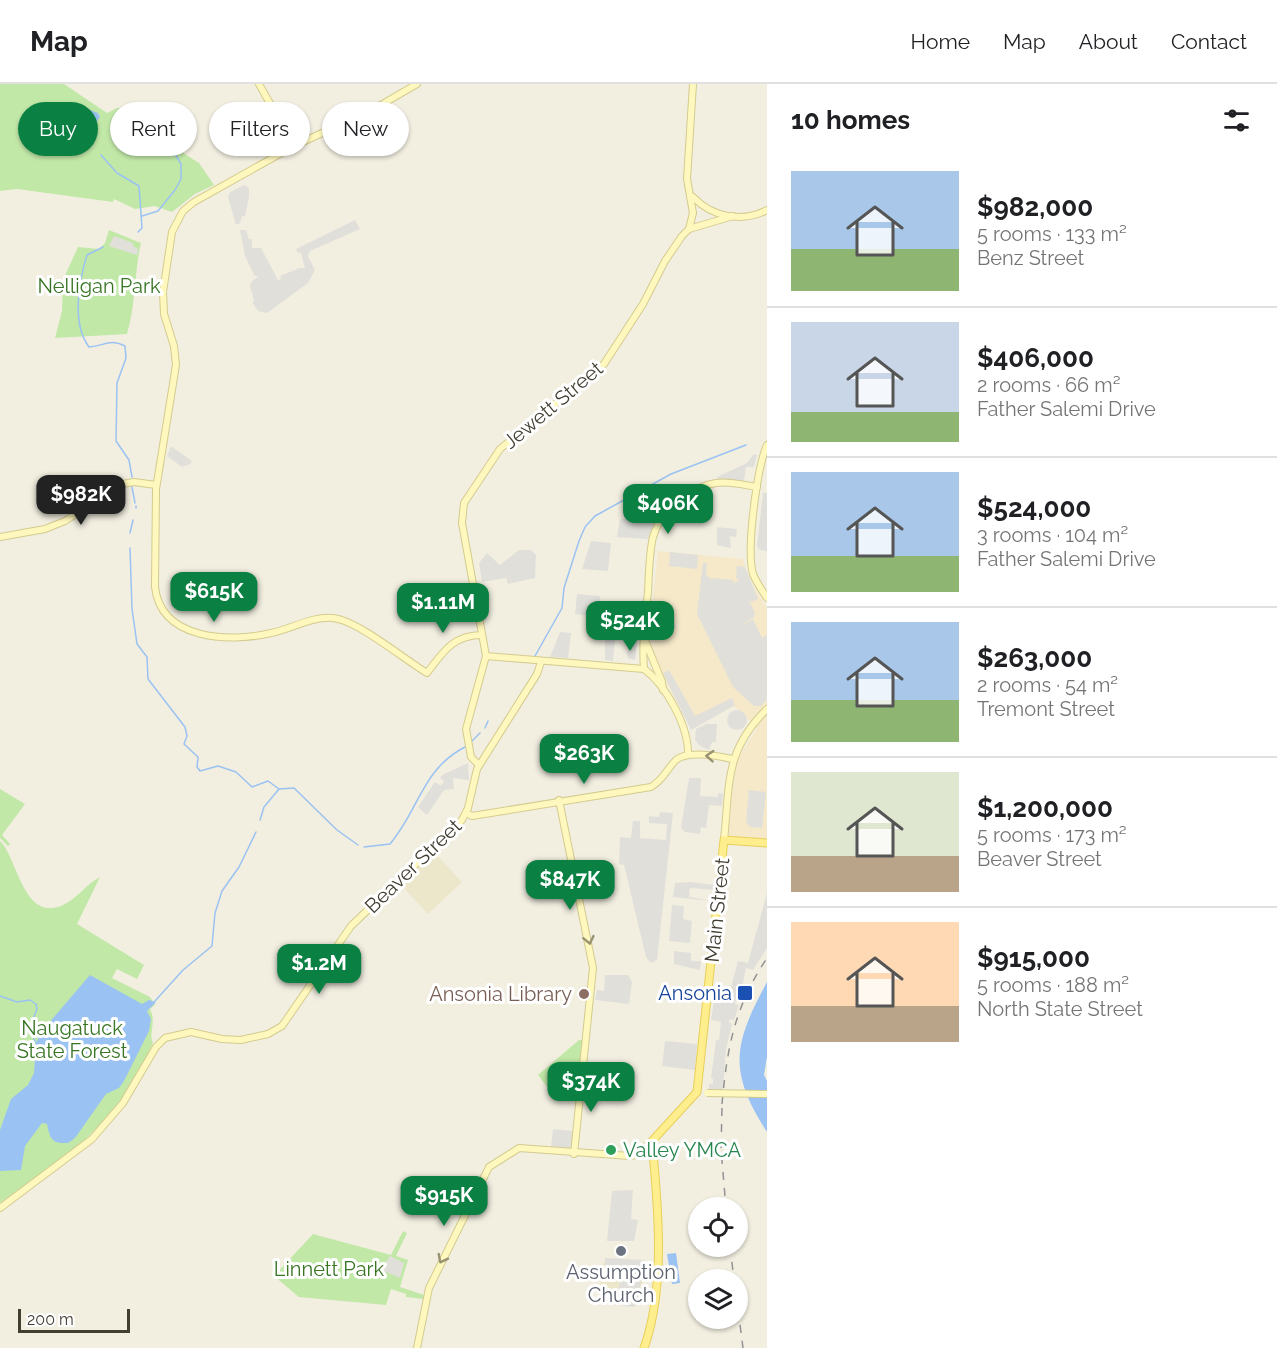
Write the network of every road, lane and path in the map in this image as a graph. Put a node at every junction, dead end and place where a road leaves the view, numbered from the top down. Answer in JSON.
{"nodes":[{"id":1,"x":259,"y":84,"type":"edge"},
{"id":2,"x":417,"y":84,"type":"edge"},
{"id":3,"x":693,"y":84,"type":"edge"},
{"id":4,"x":269,"y":102,"type":"edge"},
{"id":5,"x":310,"y":139,"type":"edge"},
{"id":6,"x":278,"y":156,"type":"edge"},
{"id":7,"x":692,"y":196,"type":"junction"},
{"id":8,"x":767,"y":210,"type":"edge"},
{"id":9,"x":733,"y":216,"type":"junction"},
{"id":10,"x":689,"y":229,"type":"junction"},
{"id":11,"x":767,"y":445,"type":"edge"},
{"id":12,"x":156,"y":484,"type":"junction"},
{"id":13,"x":757,"y":487,"type":"junction"},
{"id":14,"x":0,"y":537,"type":"edge"},
{"id":15,"x":767,"y":598,"type":"edge"},
{"id":16,"x":482,"y":635,"type":"junction"},
{"id":17,"x":644,"y":638,"type":"junction"},
{"id":18,"x":486,"y":656,"type":"junction"},
{"id":19,"x":650,"y":656,"type":"junction"},
{"id":20,"x":541,"y":662,"type":"junction"},
{"id":21,"x":644,"y":669,"type":"junction"},
{"id":22,"x":663,"y":692,"type":"junction"},
{"id":23,"x":767,"y":709,"type":"edge"},
{"id":24,"x":688,"y":755,"type":"junction"},
{"id":25,"x":732,"y":759,"type":"junction"},
{"id":26,"x":479,"y":765,"type":"junction"},
{"id":27,"x":559,"y":800,"type":"junction"},
{"id":28,"x":466,"y":813,"type":"junction"},
{"id":29,"x":724,"y":840,"type":"junction"},
{"id":30,"x":767,"y":843,"type":"edge"},
{"id":31,"x":696,"y":1093,"type":"junction"},
{"id":32,"x":767,"y":1094,"type":"edge"},
{"id":33,"x":652,"y":1141,"type":"junction"},
{"id":34,"x":574,"y":1154,"type":"junction"},
{"id":35,"x":636,"y":1155,"type":"junction"},
{"id":36,"x":654,"y":1158,"type":"junction"},
{"id":37,"x":0,"y":1208,"type":"edge"},
{"id":38,"x":417,"y":1348,"type":"edge"},
{"id":39,"x":644,"y":1348,"type":"edge"}],
"edges":[{"from":1,"to":4,"type":"main road"},
{"from":2,"to":5,"type":"main road"},
{"from":3,"to":7,"type":"main road"},
{"from":6,"to":12,"type":"main road"},
{"from":7,"to":9,"type":"main road"},
{"from":7,"to":10,"type":"main road"},
{"from":8,"to":9,"type":"main road"},
{"from":9,"to":10,"type":"main road"},
{"from":10,"to":16,"type":"main road","name":"Jewett Street"},
{"from":11,"to":13,"type":"main road"},
{"from":12,"to":14,"type":"main road"},
{"from":12,"to":16,"type":"main road"},
{"from":13,"to":15,"type":"main road"},
{"from":13,"to":17,"type":"main road"},
{"from":16,"to":18,"type":"main road","name":"Jewett Street"},
{"from":17,"to":19,"type":"main road"},
{"from":17,"to":21,"type":"main road"},
{"from":18,"to":20,"type":"main road"},
{"from":18,"to":26,"type":"main road","name":"Jewett Street"},
{"from":19,"to":21,"type":"main road"},
{"from":19,"to":22,"type":"main road"},
{"from":20,"to":21,"type":"main road"},
{"from":20,"to":26,"type":"main road","name":"Beaver Street"},
{"from":21,"to":22,"type":"main road"},
{"from":22,"to":24,"type":"main road"},
{"from":23,"to":25,"type":"main road","name":"Main Street"},
{"from":25,"to":24,"type":"main road","one_way":true},
{"from":24,"to":27,"type":"main road"},
{"from":25,"to":29,"type":"main road","name":"Main Street"},
{"from":26,"to":28,"type":"main road","name":"Beaver Street"},
{"from":27,"to":28,"type":"main road"},
{"from":27,"to":34,"type":"main road","one_way":true},
{"from":28,"to":37,"type":"main road","name":"Beaver Street"},
{"from":29,"to":30,"type":"main road"},
{"from":29,"to":31,"type":"main road","name":"Main Street"},
{"from":31,"to":32,"type":"main road","bridge":true},
{"from":31,"to":33,"type":"main road"},
{"from":33,"to":35,"type":"main road"},
{"from":33,"to":36,"type":"main road"},
{"from":34,"to":35,"type":"main road"},
{"from":34,"to":38,"type":"main road","one_way":true},
{"from":35,"to":36,"type":"main road"},
{"from":36,"to":39,"type":"main road"}]}
